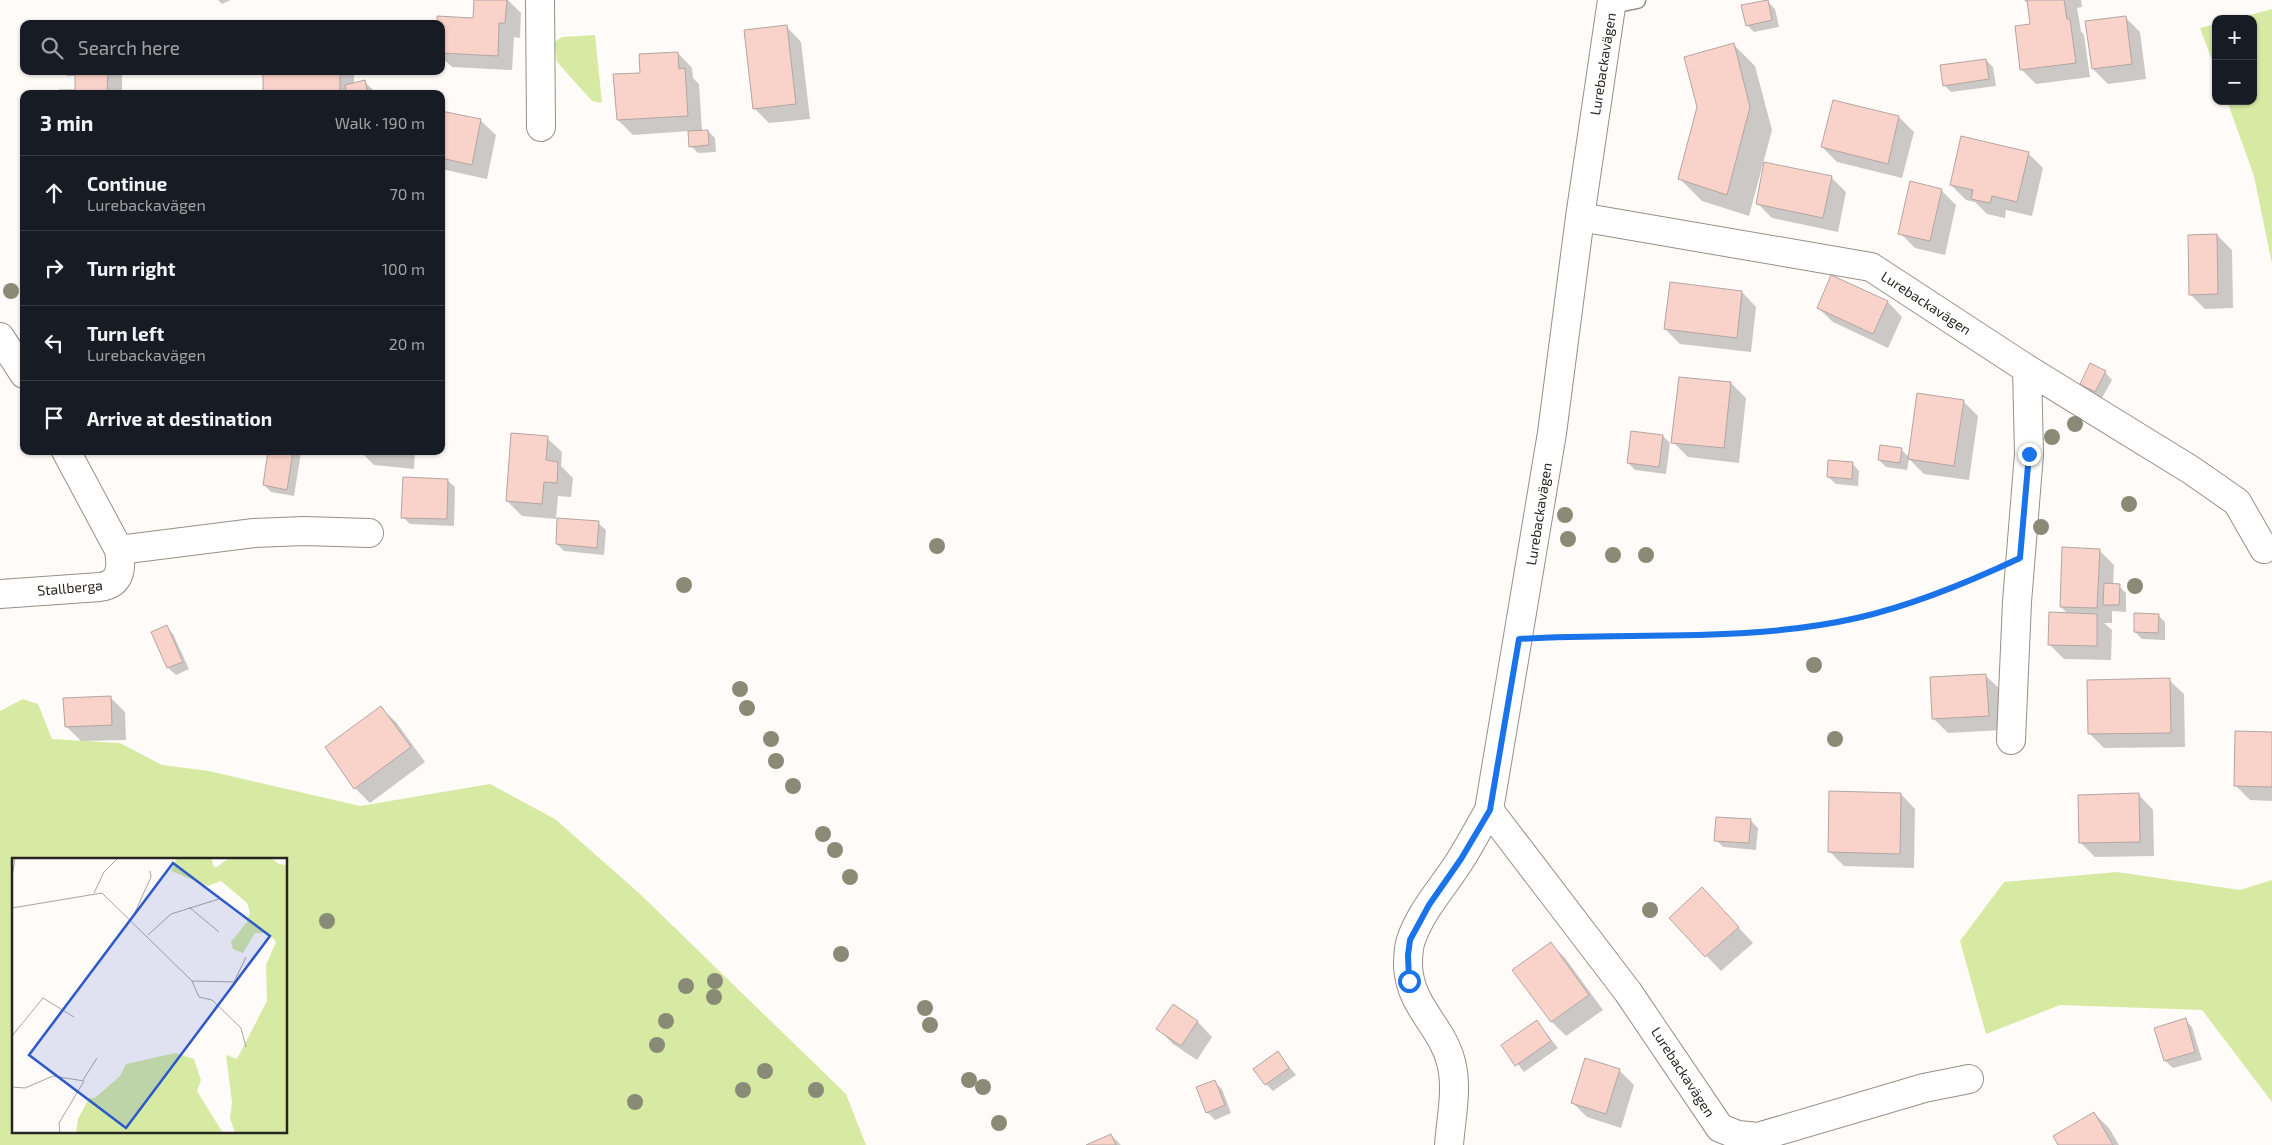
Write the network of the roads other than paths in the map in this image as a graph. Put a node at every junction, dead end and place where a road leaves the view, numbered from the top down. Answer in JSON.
{"nodes":[{"id":1,"x":540,"y":0,"type":"edge"},
{"id":2,"x":1620,"y":2,"type":"edge"},
{"id":3,"x":541,"y":127,"type":"dead end"},
{"id":4,"x":1580,"y":217,"type":"junction"},
{"id":5,"x":0,"y":337,"type":"edge"},
{"id":6,"x":20,"y":368,"type":"edge"},
{"id":7,"x":2027,"y":370,"type":"junction"},
{"id":8,"x":68,"y":455,"type":"edge"},
{"id":9,"x":369,"y":533,"type":"dead end"},
{"id":10,"x":2264,"y":549,"type":"dead end"},
{"id":11,"x":119,"y":550,"type":"junction"},
{"id":12,"x":0,"y":594,"type":"edge"},
{"id":13,"x":2011,"y":740,"type":"dead end"},
{"id":14,"x":1490,"y":810,"type":"junction"},
{"id":15,"x":1969,"y":1079,"type":"dead end"},
{"id":16,"x":1449,"y":1145,"type":"edge"}],
"edges":[{"from":1,"to":3,"type":"street"},
{"from":2,"to":4,"type":"street","name":"Lurebackavägen"},
{"from":4,"to":7,"type":"street","name":"Lurebackavägen"},
{"from":4,"to":14,"type":"street","name":"Lurebackavägen"},
{"from":5,"to":6,"type":"street"},
{"from":7,"to":10,"type":"street","name":"Lurebackavägen"},
{"from":7,"to":13,"type":"street"},
{"from":8,"to":11,"type":"street","name":"Stallberga"},
{"from":9,"to":11,"type":"street"},
{"from":11,"to":12,"type":"street","name":"Stallberga"},
{"from":14,"to":15,"type":"street","name":"Lurebackavägen"},
{"from":14,"to":16,"type":"street","name":"Lurebackavägen"}]}
